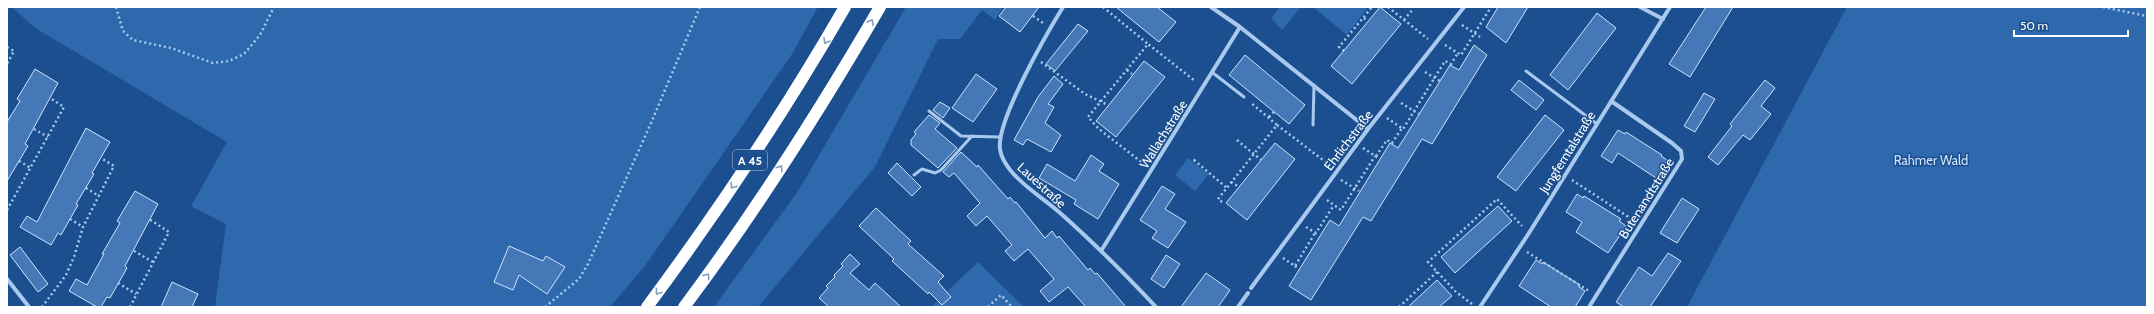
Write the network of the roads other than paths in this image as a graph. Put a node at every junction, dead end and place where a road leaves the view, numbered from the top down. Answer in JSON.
{"nodes":[{"id":1,"x":846,"y":7,"type":"edge"},
{"id":2,"x":880,"y":7,"type":"edge"},
{"id":3,"x":1063,"y":7,"type":"edge"},
{"id":4,"x":1211,"y":7,"type":"edge"},
{"id":5,"x":1464,"y":7,"type":"edge"},
{"id":6,"x":1640,"y":7,"type":"edge"},
{"id":7,"x":1670,"y":7,"type":"edge"},
{"id":8,"x":1663,"y":19,"type":"junction"},
{"id":9,"x":1240,"y":27,"type":"junction"},
{"id":10,"x":1526,"y":71,"type":"dead end"},
{"id":11,"x":1213,"y":73,"type":"junction"},
{"id":12,"x":1314,"y":85,"type":"junction"},
{"id":13,"x":1244,"y":97,"type":"road end"},
{"id":14,"x":1611,"y":102,"type":"junction"},
{"id":15,"x":929,"y":111,"type":"dead end"},
{"id":16,"x":1597,"y":124,"type":"junction"},
{"id":17,"x":1313,"y":125,"type":"dead end"},
{"id":18,"x":1368,"y":129,"type":"junction"},
{"id":19,"x":972,"y":136,"type":"junction"},
{"id":20,"x":1000,"y":137,"type":"junction"},
{"id":21,"x":914,"y":175,"type":"dead end"},
{"id":22,"x":1101,"y":251,"type":"junction"},
{"id":23,"x":7,"y":279,"type":"edge"},
{"id":24,"x":1251,"y":288,"type":"dead end"},
{"id":25,"x":1248,"y":293,"type":"dead end"},
{"id":26,"x":29,"y":307,"type":"edge"},
{"id":27,"x":647,"y":307,"type":"edge"},
{"id":28,"x":684,"y":307,"type":"edge"},
{"id":29,"x":1156,"y":307,"type":"edge"},
{"id":30,"x":1238,"y":307,"type":"edge"},
{"id":31,"x":1480,"y":307,"type":"edge"},
{"id":32,"x":1589,"y":307,"type":"edge"}],
"edges":[{"from":1,"to":27,"type":"highway","number":"A 45","one_way":true},
{"from":28,"to":2,"type":"highway","number":"A 45","one_way":true},
{"from":3,"to":20,"type":"street","name":"Lauestraße"},
{"from":4,"to":9,"type":"street"},
{"from":5,"to":18,"type":"street","name":"Ehrlichstraße"},
{"from":6,"to":8,"type":"street"},
{"from":7,"to":8,"type":"street","name":"Jungferntalstraße"},
{"from":8,"to":14,"type":"street","name":"Jungferntalstraße"},
{"from":9,"to":11,"type":"street","name":"Wallachstraße"},
{"from":9,"to":12,"type":"street"},
{"from":10,"to":16,"type":"lane"},
{"from":11,"to":13,"type":"lane"},
{"from":11,"to":22,"type":"street","name":"Wallachstraße"},
{"from":12,"to":17,"type":"lane"},
{"from":12,"to":18,"type":"street"},
{"from":14,"to":16,"type":"street","name":"Jungferntalstraße"},
{"from":14,"to":32,"type":"street","name":"Butenandtstraße"},
{"from":15,"to":19,"type":"lane"},
{"from":16,"to":31,"type":"street","name":"Jungferntalstraße"},
{"from":18,"to":24,"type":"street","name":"Ehrlichstraße"},
{"from":19,"to":20,"type":"lane"},
{"from":19,"to":21,"type":"lane"},
{"from":20,"to":22,"type":"street","name":"Lauestraße"},
{"from":22,"to":29,"type":"street","name":"Lauestraße"},
{"from":23,"to":26,"type":"street"},
{"from":25,"to":30,"type":"street"}]}
